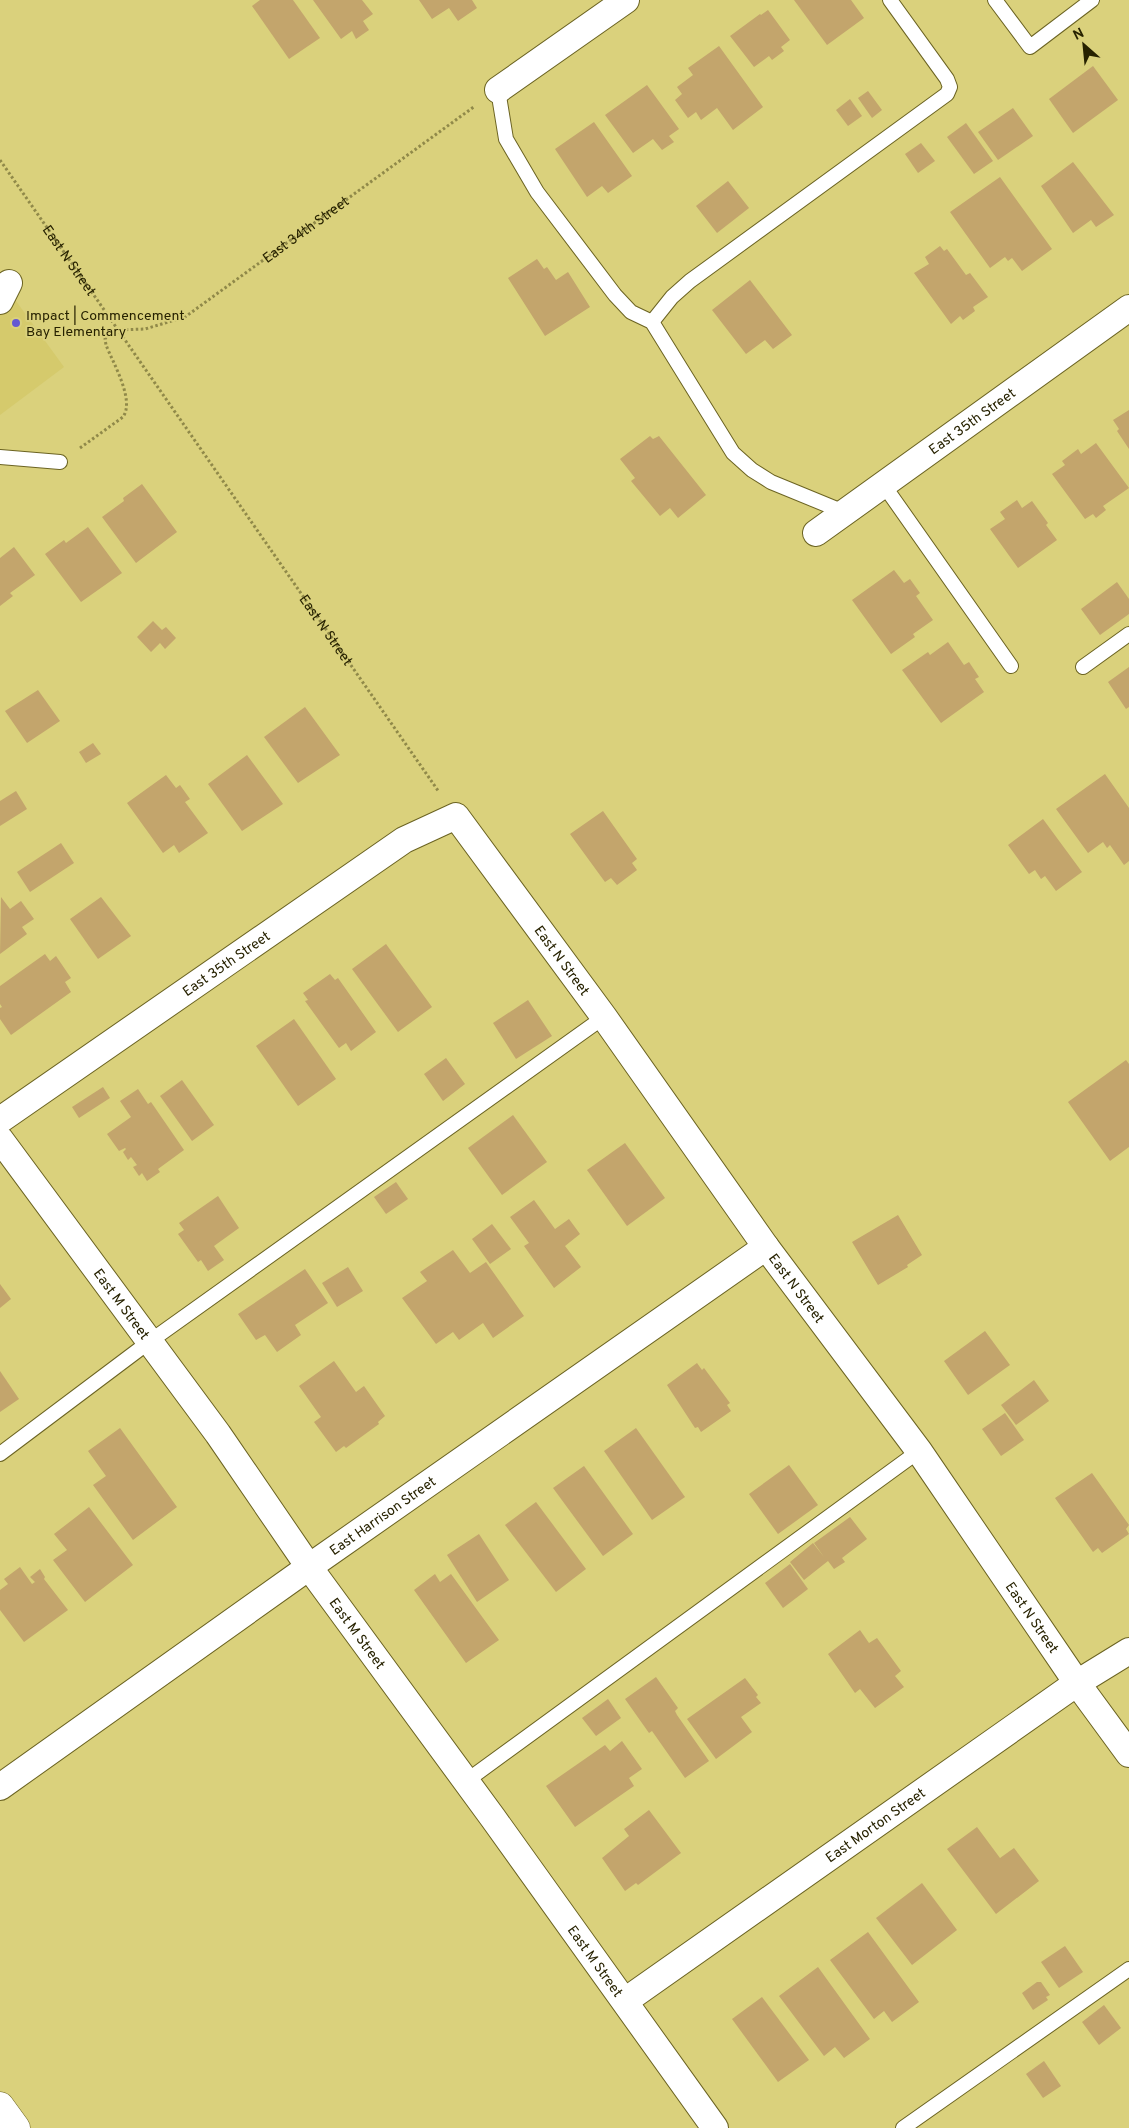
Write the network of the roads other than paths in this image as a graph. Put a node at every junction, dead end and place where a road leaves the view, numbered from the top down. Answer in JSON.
{"nodes":[{"id":1,"x":626,"y":0,"type":"edge"},
{"id":2,"x":890,"y":0,"type":"edge"},
{"id":3,"x":994,"y":0,"type":"edge"},
{"id":4,"x":1092,"y":0,"type":"edge"},
{"id":5,"x":498,"y":90,"type":"joint"},
{"id":6,"x":1129,"y":308,"type":"edge"},
{"id":7,"x":652,"y":322,"type":"junction"},
{"id":8,"x":0,"y":457,"type":"edge"},
{"id":9,"x":60,"y":462,"type":"road end"},
{"id":10,"x":883,"y":484,"type":"junction"},
{"id":11,"x":844,"y":512,"type":"junction"},
{"id":12,"x":816,"y":533,"type":"dead end"},
{"id":13,"x":1129,"y":634,"type":"edge"},
{"id":14,"x":1011,"y":666,"type":"dead end"},
{"id":15,"x":1083,"y":667,"type":"dead end"},
{"id":16,"x":456,"y":816,"type":"joint"},
{"id":17,"x":604,"y":1016,"type":"junction"},
{"id":18,"x":0,"y":1120,"type":"edge"},
{"id":19,"x":0,"y":1139,"type":"edge"},
{"id":20,"x":766,"y":1247,"type":"junction"},
{"id":21,"x":150,"y":1342,"type":"junction"},
{"id":22,"x":919,"y":1451,"type":"junction"},
{"id":23,"x":0,"y":1454,"type":"edge"},
{"id":24,"x":309,"y":1567,"type":"junction"},
{"id":25,"x":1129,"y":1651,"type":"edge"},
{"id":26,"x":1077,"y":1683,"type":"junction"},
{"id":27,"x":1129,"y":1754,"type":"edge"},
{"id":28,"x":465,"y":1782,"type":"junction"},
{"id":29,"x":0,"y":1787,"type":"edge"},
{"id":30,"x":1129,"y":1969,"type":"edge"},
{"id":31,"x":624,"y":2001,"type":"junction"},
{"id":32,"x":715,"y":2128,"type":"edge"},
{"id":33,"x":903,"y":2128,"type":"edge"}],
"edges":[{"from":1,"to":5,"type":"street"},
{"from":2,"to":7,"type":"lane"},
{"from":3,"to":4,"type":"lane"},
{"from":5,"to":7,"type":"lane"},
{"from":6,"to":10,"type":"street","name":"East 35th Street"},
{"from":7,"to":11,"type":"lane"},
{"from":8,"to":9,"type":"lane"},
{"from":10,"to":11,"type":"street","name":"East 35th Street"},
{"from":10,"to":14,"type":"lane"},
{"from":11,"to":12,"type":"street","name":"East 35th Street"},
{"from":13,"to":15,"type":"lane"},
{"from":16,"to":17,"type":"street","name":"East N Street"},
{"from":16,"to":18,"type":"street","name":"East 35th Street"},
{"from":17,"to":20,"type":"street","name":"East N Street"},
{"from":17,"to":21,"type":"lane"},
{"from":19,"to":21,"type":"street","name":"East M Street"},
{"from":20,"to":22,"type":"street","name":"East N Street"},
{"from":20,"to":24,"type":"street","name":"East Harrison Street"},
{"from":21,"to":23,"type":"lane"},
{"from":21,"to":24,"type":"street","name":"East M Street"},
{"from":22,"to":26,"type":"street","name":"East N Street"},
{"from":22,"to":28,"type":"lane"},
{"from":24,"to":28,"type":"street","name":"East M Street"},
{"from":24,"to":29,"type":"street","name":"East Harrison Street"},
{"from":25,"to":26,"type":"street","name":"East Morton Street"},
{"from":26,"to":27,"type":"street","name":"East N Street"},
{"from":26,"to":31,"type":"street","name":"East Morton Street"},
{"from":28,"to":31,"type":"street","name":"East M Street"},
{"from":30,"to":33,"type":"lane"},
{"from":31,"to":32,"type":"street","name":"East M Street"}]}
